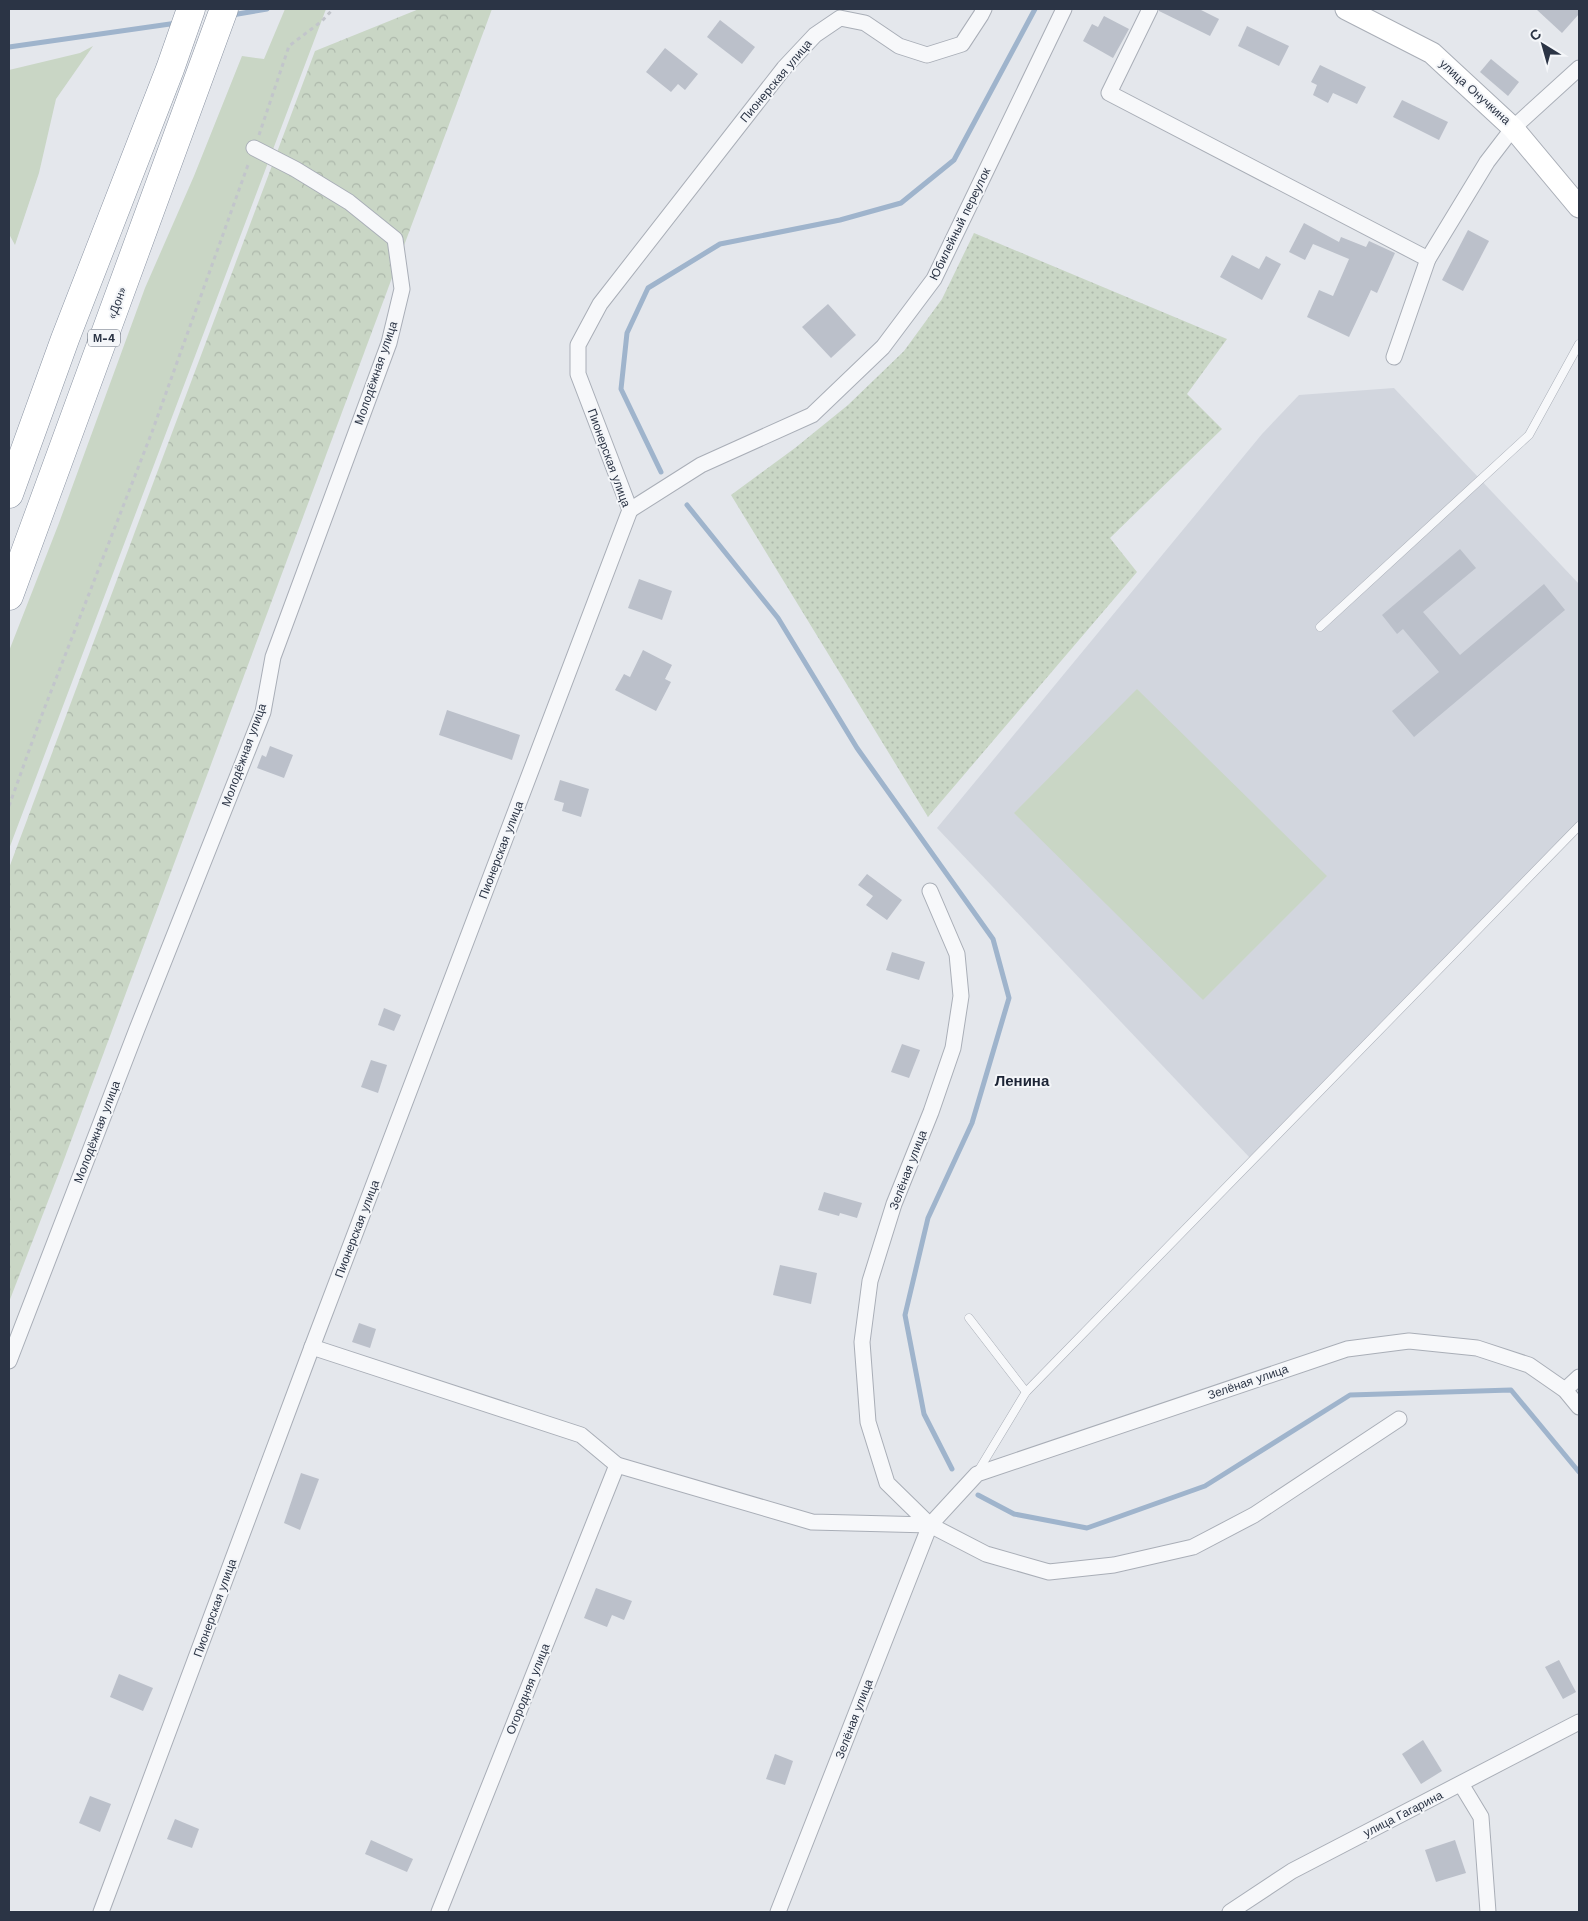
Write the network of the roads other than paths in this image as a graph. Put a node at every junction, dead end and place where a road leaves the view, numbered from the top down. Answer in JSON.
{"nodes":[{"id":1,"x":172,"y":9,"type":"edge"},
{"id":2,"x":192,"y":9,"type":"edge"},
{"id":3,"x":224,"y":9,"type":"edge"},
{"id":4,"x":238,"y":9,"type":"edge"},
{"id":5,"x":984,"y":9,"type":"edge"},
{"id":6,"x":1064,"y":9,"type":"edge"},
{"id":7,"x":1150,"y":9,"type":"edge"},
{"id":8,"x":1346,"y":9,"type":"edge"},
{"id":9,"x":162,"y":65,"type":"junction"},
{"id":10,"x":1579,"y":68,"type":"edge"},
{"id":11,"x":205,"y":82,"type":"junction"},
{"id":12,"x":1514,"y":128,"type":"junction"},
{"id":13,"x":254,"y":148,"type":"road end"},
{"id":14,"x":1579,"y":207,"type":"edge"},
{"id":15,"x":1428,"y":259,"type":"junction"},
{"id":16,"x":1579,"y":344,"type":"edge"},
{"id":17,"x":1394,"y":357,"type":"dead end"},
{"id":18,"x":9,"y":494,"type":"edge"},
{"id":19,"x":630,"y":510,"type":"junction"},
{"id":20,"x":9,"y":596,"type":"edge"},
{"id":21,"x":1320,"y":627,"type":"dead end"},
{"id":22,"x":1579,"y":826,"type":"edge"},
{"id":23,"x":930,"y":891,"type":"dead end"},
{"id":24,"x":969,"y":1318,"type":"dead end"},
{"id":25,"x":312,"y":1347,"type":"junction"},
{"id":26,"x":9,"y":1362,"type":"edge"},
{"id":27,"x":1579,"y":1376,"type":"edge"},
{"id":28,"x":1566,"y":1390,"type":"junction"},
{"id":29,"x":1026,"y":1392,"type":"junction"},
{"id":30,"x":1579,"y":1407,"type":"edge"},
{"id":31,"x":1398,"y":1419,"type":"dead end"},
{"id":32,"x":618,"y":1465,"type":"junction"},
{"id":33,"x":977,"y":1474,"type":"junction"},
{"id":34,"x":930,"y":1525,"type":"junction"},
{"id":35,"x":1579,"y":1722,"type":"edge"},
{"id":36,"x":1461,"y":1784,"type":"junction"},
{"id":37,"x":101,"y":1912,"type":"edge"},
{"id":38,"x":440,"y":1912,"type":"edge"},
{"id":39,"x":778,"y":1912,"type":"edge"},
{"id":40,"x":1230,"y":1912,"type":"edge"},
{"id":41,"x":1488,"y":1912,"type":"edge"}],
"edges":[{"from":1,"to":9,"type":"highway"},
{"from":2,"to":9,"type":"highway","number":"М-4"},
{"from":3,"to":11,"type":"highway","name":"«Дон»","number":"М-4"},
{"from":4,"to":11,"type":"highway"},
{"from":5,"to":19,"type":"street","name":"Пионерская улица"},
{"from":6,"to":19,"type":"street","name":"Юбилейный переулок"},
{"from":7,"to":15,"type":"street"},
{"from":8,"to":12,"type":"street","name":"улица Онучкина"},
{"from":9,"to":18,"type":"highway","number":"М-4"},
{"from":10,"to":12,"type":"street"},
{"from":11,"to":20,"type":"highway","name":"«Дон»","number":"М-4"},
{"from":12,"to":14,"type":"street","name":"улица Онучкина"},
{"from":12,"to":15,"type":"street"},
{"from":13,"to":26,"type":"street","name":"Молодёжная улица"},
{"from":15,"to":17,"type":"street"},
{"from":16,"to":21,"type":"lane"},
{"from":19,"to":25,"type":"street","name":"Пионерская улица"},
{"from":22,"to":29,"type":"lane"},
{"from":23,"to":34,"type":"street","name":"Зелёная улица"},
{"from":24,"to":29,"type":"lane"},
{"from":25,"to":32,"type":"street"},
{"from":25,"to":37,"type":"street","name":"Пионерская улица"},
{"from":27,"to":28,"type":"street"},
{"from":28,"to":30,"type":"street","name":"Зелёная улица"},
{"from":28,"to":33,"type":"street","name":"Зелёная улица"},
{"from":29,"to":33,"type":"lane"},
{"from":31,"to":34,"type":"street","name":"Зелёная улица"},
{"from":32,"to":34,"type":"street"},
{"from":32,"to":38,"type":"street","name":"Огородняя улица"},
{"from":33,"to":34,"type":"street","name":"Зелёная улица"},
{"from":34,"to":39,"type":"street","name":"Зелёная улица"},
{"from":35,"to":36,"type":"street","name":"улица Гагарина"},
{"from":36,"to":40,"type":"street","name":"улица Гагарина"},
{"from":36,"to":41,"type":"street"}]}
